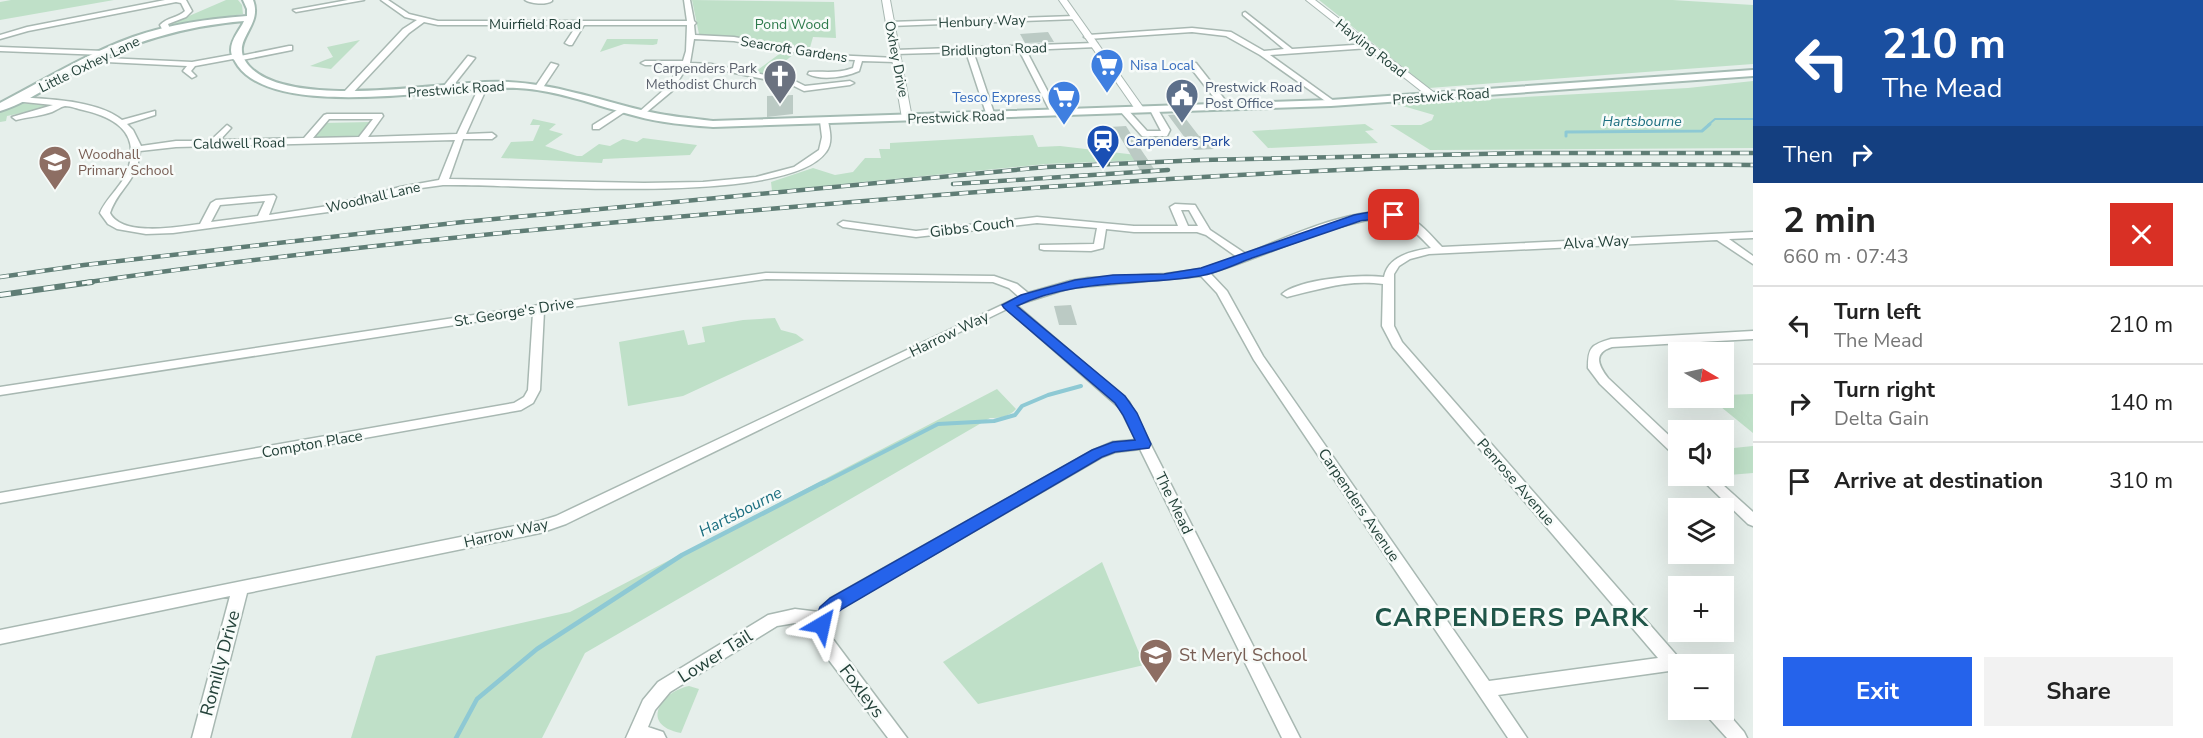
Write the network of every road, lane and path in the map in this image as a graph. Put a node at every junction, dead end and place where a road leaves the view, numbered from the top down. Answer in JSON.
{"nodes":[{"id":1,"x":176,"y":0,"type":"edge"},
{"id":2,"x":248,"y":0,"type":"edge"},
{"id":3,"x":361,"y":0,"type":"edge"},
{"id":4,"x":384,"y":0,"type":"edge"},
{"id":5,"x":528,"y":0,"type":"edge"},
{"id":6,"x":687,"y":0,"type":"edge"},
{"id":7,"x":886,"y":0,"type":"edge"},
{"id":8,"x":1063,"y":0,"type":"edge"},
{"id":9,"x":1311,"y":0,"type":"edge"},
{"id":10,"x":549,"y":1,"type":"edge"},
{"id":11,"x":296,"y":10,"type":"dead end"},
{"id":12,"x":1245,"y":14,"type":"dead end"},
{"id":13,"x":252,"y":18,"type":"junction"},
{"id":14,"x":1075,"y":18,"type":"junction"},
{"id":15,"x":422,"y":20,"type":"junction"},
{"id":16,"x":693,"y":22,"type":"junction"},
{"id":17,"x":581,"y":24,"type":"junction"},
{"id":18,"x":890,"y":24,"type":"junction"},
{"id":19,"x":167,"y":31,"type":"junction"},
{"id":20,"x":692,"y":37,"type":"junction"},
{"id":21,"x":1088,"y":37,"type":"junction"},
{"id":22,"x":0,"y":38,"type":"edge"},
{"id":23,"x":569,"y":43,"type":"dead end"},
{"id":24,"x":1094,"y":45,"type":"junction"},
{"id":25,"x":1369,"y":46,"type":"junction"},
{"id":26,"x":289,"y":48,"type":"dead end"},
{"id":27,"x":1022,"y":48,"type":"junction"},
{"id":28,"x":969,"y":50,"type":"junction"},
{"id":29,"x":1289,"y":50,"type":"junction"},
{"id":30,"x":3,"y":51,"type":"edge"},
{"id":31,"x":1263,"y":54,"type":"junction"},
{"id":32,"x":896,"y":56,"type":"junction"},
{"id":33,"x":105,"y":57,"type":"junction"},
{"id":34,"x":237,"y":57,"type":"junction"},
{"id":35,"x":471,"y":58,"type":"dead end"},
{"id":36,"x":859,"y":59,"type":"junction"},
{"id":37,"x":645,"y":63,"type":"dead end"},
{"id":38,"x":192,"y":64,"type":"junction"},
{"id":39,"x":685,"y":64,"type":"junction"},
{"id":40,"x":554,"y":65,"type":"dead end"},
{"id":41,"x":1193,"y":65,"type":"dead end"},
{"id":42,"x":1753,"y":73,"type":"edge"},
{"id":43,"x":812,"y":74,"type":"dead end"},
{"id":44,"x":192,"y":76,"type":"dead end"},
{"id":45,"x":850,"y":83,"type":"dead end"},
{"id":46,"x":484,"y":85,"type":"junction"},
{"id":47,"x":539,"y":87,"type":"junction"},
{"id":48,"x":446,"y":89,"type":"junction"},
{"id":49,"x":346,"y":95,"type":"junction"},
{"id":50,"x":1432,"y":96,"type":"junction"},
{"id":51,"x":17,"y":99,"type":"junction"},
{"id":52,"x":64,"y":103,"type":"junction"},
{"id":53,"x":1331,"y":103,"type":"junction"},
{"id":54,"x":1226,"y":107,"type":"junction"},
{"id":55,"x":0,"y":108,"type":"edge"},
{"id":56,"x":625,"y":109,"type":"junction"},
{"id":57,"x":1140,"y":110,"type":"junction"},
{"id":58,"x":1154,"y":110,"type":"junction"},
{"id":59,"x":1124,"y":111,"type":"junction"},
{"id":60,"x":152,"y":113,"type":"dead end"},
{"id":61,"x":1055,"y":113,"type":"junction"},
{"id":62,"x":642,"y":114,"type":"junction"},
{"id":63,"x":991,"y":116,"type":"junction"},
{"id":64,"x":16,"y":117,"type":"dead end"},
{"id":65,"x":908,"y":118,"type":"junction"},
{"id":66,"x":824,"y":121,"type":"junction"},
{"id":67,"x":122,"y":123,"type":"junction"},
{"id":68,"x":596,"y":127,"type":"dead end"},
{"id":69,"x":227,"y":128,"type":"dead end"},
{"id":70,"x":460,"y":136,"type":"junction"},
{"id":71,"x":492,"y":136,"type":"dead end"},
{"id":72,"x":360,"y":140,"type":"junction"},
{"id":73,"x":306,"y":141,"type":"junction"},
{"id":74,"x":212,"y":144,"type":"junction"},
{"id":75,"x":137,"y":149,"type":"junction"},
{"id":76,"x":443,"y":182,"type":"junction"},
{"id":77,"x":262,"y":219,"type":"junction"},
{"id":78,"x":843,"y":224,"type":"dead end"},
{"id":79,"x":1102,"y":225,"type":"junction"},
{"id":80,"x":204,"y":226,"type":"junction"},
{"id":81,"x":1184,"y":228,"type":"junction"},
{"id":82,"x":1205,"y":230,"type":"junction"},
{"id":83,"x":1753,"y":235,"type":"edge"},
{"id":84,"x":1718,"y":236,"type":"junction"},
{"id":85,"x":1044,"y":247,"type":"dead end"},
{"id":86,"x":1439,"y":250,"type":"junction"},
{"id":87,"x":1244,"y":257,"type":"junction"},
{"id":88,"x":1753,"y":261,"type":"edge"},
{"id":89,"x":1203,"y":272,"type":"junction"},
{"id":90,"x":1388,"y":281,"type":"junction"},
{"id":91,"x":1287,"y":294,"type":"dead end"},
{"id":92,"x":1026,"y":297,"type":"junction"},
{"id":93,"x":1009,"y":305,"type":"junction"},
{"id":94,"x":539,"y":308,"type":"junction"},
{"id":95,"x":1753,"y":335,"type":"edge"},
{"id":96,"x":0,"y":391,"type":"edge"},
{"id":97,"x":1668,"y":442,"type":"edge"},
{"id":98,"x":1144,"y":444,"type":"junction"},
{"id":99,"x":1716,"y":486,"type":"edge"},
{"id":100,"x":0,"y":498,"type":"edge"},
{"id":101,"x":1753,"y":520,"type":"edge"},
{"id":102,"x":240,"y":589,"type":"junction"},
{"id":103,"x":823,"y":619,"type":"junction"},
{"id":104,"x":0,"y":637,"type":"edge"},
{"id":105,"x":1668,"y":657,"type":"edge"},
{"id":106,"x":1668,"y":667,"type":"edge"},
{"id":107,"x":1484,"y":689,"type":"junction"},
{"id":108,"x":1722,"y":720,"type":"edge"},
{"id":109,"x":637,"y":735,"type":"edge"},
{"id":110,"x":201,"y":738,"type":"edge"},
{"id":111,"x":657,"y":738,"type":"edge"},
{"id":112,"x":898,"y":738,"type":"edge"},
{"id":113,"x":1291,"y":738,"type":"edge"},
{"id":114,"x":1518,"y":738,"type":"edge"},
{"id":115,"x":1738,"y":738,"type":"edge"}],
"edges":[{"from":1,"to":19,"type":"street"},
{"from":1,"to":22,"type":"street"},
{"from":2,"to":13,"type":"main road"},
{"from":3,"to":11,"type":"street"},
{"from":4,"to":15,"type":"street","name":"Muirfield Road"},
{"from":5,"to":10,"type":"street"},
{"from":6,"to":16,"type":"street"},
{"from":7,"to":18,"type":"street","name":"Oxhey Drive"},
{"from":8,"to":14,"type":"street"},
{"from":9,"to":25,"type":"street","name":"Hayling Road"},
{"from":12,"to":29,"type":"street"},
{"from":13,"to":19,"type":"main road","name":"Little Oxhey Lane"},
{"from":13,"to":34,"type":"main road"},
{"from":14,"to":18,"type":"street","name":"Henbury Way"},
{"from":14,"to":21,"type":"street"},
{"from":15,"to":17,"type":"street","name":"Muirfield Road"},
{"from":15,"to":49,"type":"street"},
{"from":16,"to":17,"type":"street","name":"Muirfield Road"},
{"from":16,"to":20,"type":"street"},
{"from":17,"to":23,"type":"street"},
{"from":18,"to":32,"type":"street","name":"Oxhey Drive"},
{"from":19,"to":33,"type":"main road","name":"Little Oxhey Lane"},
{"from":20,"to":36,"type":"street","name":"Seacroft Gardens"},
{"from":20,"to":39,"type":"street"},
{"from":21,"to":24,"type":"street"},
{"from":21,"to":31,"type":"street"},
{"from":24,"to":27,"type":"street","name":"Bridlington Road"},
{"from":24,"to":57,"type":"street"},
{"from":25,"to":29,"type":"street"},
{"from":25,"to":50,"type":"street","name":"Hayling Road"},
{"from":26,"to":34,"type":"street"},
{"from":27,"to":28,"type":"street","name":"Bridlington Road"},
{"from":27,"to":61,"type":"street"},
{"from":28,"to":32,"type":"street","name":"Bridlington Road"},
{"from":28,"to":63,"type":"street"},
{"from":29,"to":31,"type":"street"},
{"from":30,"to":33,"type":"street"},
{"from":31,"to":53,"type":"street"},
{"from":32,"to":36,"type":"street","name":"Seacroft Gardens"},
{"from":32,"to":65,"type":"street","name":"Oxhey Drive"},
{"from":33,"to":38,"type":"street"},
{"from":33,"to":51,"type":"main road","name":"Little Oxhey Lane"},
{"from":34,"to":38,"type":"street"},
{"from":34,"to":49,"type":"main road","name":"Prestwick Road"},
{"from":35,"to":48,"type":"street"},
{"from":36,"to":43,"type":"street"},
{"from":37,"to":39,"type":"street"},
{"from":38,"to":44,"type":"street"},
{"from":39,"to":45,"type":"street"},
{"from":39,"to":62,"type":"street"},
{"from":40,"to":47,"type":"street"},
{"from":41,"to":54,"type":"street"},
{"from":42,"to":50,"type":"main road","name":"Prestwick Road"},
{"from":46,"to":47,"type":"main road","name":"Prestwick Road"},
{"from":46,"to":48,"type":"main road","name":"Prestwick Road"},
{"from":46,"to":70,"type":"street"},
{"from":47,"to":56,"type":"main road","name":"Prestwick Road"},
{"from":48,"to":49,"type":"main road","name":"Prestwick Road"},
{"from":50,"to":53,"type":"main road","name":"Prestwick Road"},
{"from":51,"to":52,"type":"street"},
{"from":51,"to":55,"type":"main road","name":"Little Oxhey Lane"},
{"from":52,"to":64,"type":"street","name":"Little Oxhey Lane"},
{"from":52,"to":67,"type":"street"},
{"from":53,"to":54,"type":"main road","name":"Prestwick Road"},
{"from":54,"to":58,"type":"main road","name":"Prestwick Road"},
{"from":56,"to":62,"type":"main road","name":"Prestwick Road"},
{"from":56,"to":68,"type":"street"},
{"from":57,"to":58,"type":"main road","name":"Prestwick Road"},
{"from":57,"to":59,"type":"main road","name":"Prestwick Road"},
{"from":58,"to":59,"type":"street"},
{"from":59,"to":61,"type":"main road","name":"Prestwick Road"},
{"from":60,"to":67,"type":"street"},
{"from":61,"to":63,"type":"main road","name":"Prestwick Road"},
{"from":62,"to":66,"type":"main road","name":"Prestwick Road"},
{"from":63,"to":65,"type":"main road","name":"Prestwick Road"},
{"from":65,"to":66,"type":"main road","name":"Prestwick Road"},
{"from":66,"to":76,"type":"street","name":"Woodhall Lane"},
{"from":67,"to":75,"type":"street"},
{"from":69,"to":74,"type":"street"},
{"from":70,"to":71,"type":"street","name":"Caldwell Road"},
{"from":70,"to":72,"type":"street","name":"Caldwell Road"},
{"from":70,"to":76,"type":"street"},
{"from":72,"to":73,"type":"street","name":"Caldwell Road"},
{"from":72,"to":73,"type":"street","name":"Caldwell Road"},
{"from":73,"to":74,"type":"street","name":"Caldwell Road"},
{"from":74,"to":75,"type":"street","name":"Caldwell Road"},
{"from":75,"to":80,"type":"street","name":"Woodhall Lane"},
{"from":76,"to":77,"type":"street","name":"Woodhall Lane"},
{"from":77,"to":80,"type":"street","name":"Woodhall Lane"},
{"from":77,"to":80,"type":"street"},
{"from":78,"to":79,"type":"street","name":"Gibbs Couch"},
{"from":79,"to":81,"type":"street","name":"Gibbs Couch"},
{"from":79,"to":85,"type":"street"},
{"from":81,"to":82,"type":"street","name":"Gibbs Couch"},
{"from":81,"to":82,"type":"street","name":"Gibbs Couch"},
{"from":82,"to":87,"type":"street","name":"Gibbs Couch"},
{"from":83,"to":84,"type":"street","name":"Alva Way"},
{"from":84,"to":86,"type":"street","name":"Alva Way"},
{"from":84,"to":88,"type":"street"},
{"from":86,"to":87,"type":"street","name":"Harrow Way"},
{"from":86,"to":90,"type":"street"},
{"from":87,"to":89,"type":"street","name":"Harrow Way"},
{"from":89,"to":92,"type":"street","name":"Harrow Way"},
{"from":89,"to":107,"type":"street","name":"Carpenders Avenue"},
{"from":90,"to":91,"type":"street"},
{"from":90,"to":105,"type":"street","name":"Penrose Avenue"},
{"from":92,"to":93,"type":"street","name":"Harrow Way"},
{"from":92,"to":94,"type":"street","name":"St. George's Drive"},
{"from":93,"to":98,"type":"street","name":"The Mead"},
{"from":93,"to":102,"type":"street","name":"Harrow Way"},
{"from":94,"to":96,"type":"street","name":"St. George's Drive"},
{"from":94,"to":100,"type":"street","name":"Compton Place"},
{"from":95,"to":97,"type":"street"},
{"from":98,"to":103,"type":"street"},
{"from":98,"to":113,"type":"street","name":"The Mead"},
{"from":99,"to":101,"type":"street"},
{"from":102,"to":104,"type":"street","name":"Harrow Way"},
{"from":102,"to":110,"type":"street","name":"Romilly Drive"},
{"from":103,"to":109,"type":"street","name":"Lower Tail"},
{"from":103,"to":112,"type":"street","name":"Foxleys"},
{"from":106,"to":107,"type":"street"},
{"from":107,"to":114,"type":"street","name":"Carpenders Avenue"},
{"from":108,"to":115,"type":"street"},
{"from":109,"to":111,"type":"street"}]}
